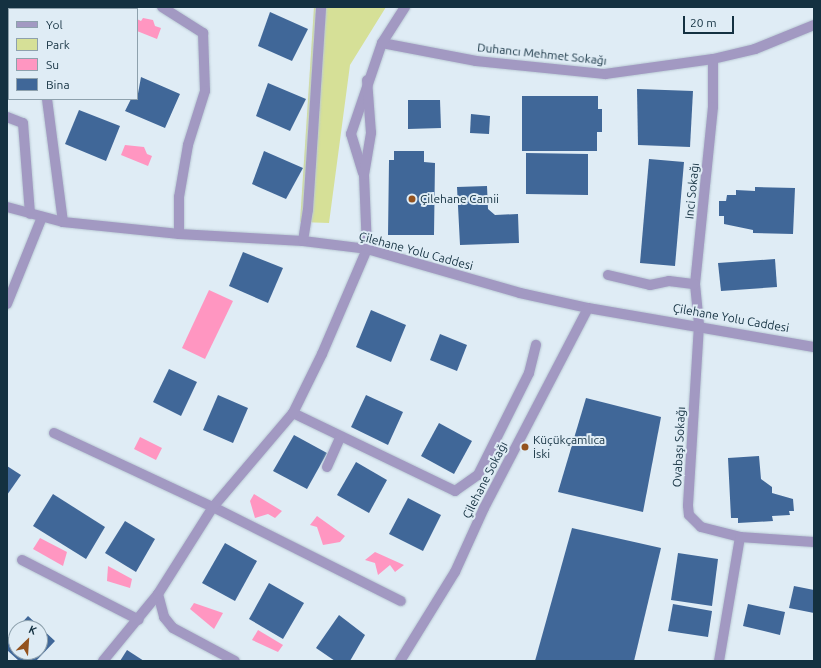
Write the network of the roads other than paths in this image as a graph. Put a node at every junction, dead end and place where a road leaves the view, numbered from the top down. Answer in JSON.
{"nodes":[{"id":1,"x":162,"y":7,"type":"edge"},
{"id":2,"x":321,"y":7,"type":"edge"},
{"id":3,"x":405,"y":7,"type":"edge"},
{"id":4,"x":814,"y":25,"type":"edge"},
{"id":5,"x":382,"y":43,"type":"junction"},
{"id":6,"x":713,"y":59,"type":"junction"},
{"id":7,"x":368,"y":80,"type":"junction"},
{"id":8,"x":47,"y":100,"type":"edge"},
{"id":9,"x":7,"y":117,"type":"edge"},
{"id":10,"x":364,"y":175,"type":"junction"},
{"id":11,"x":7,"y":207,"type":"edge"},
{"id":12,"x":30,"y":214,"type":"junction"},
{"id":13,"x":42,"y":217,"type":"junction"},
{"id":14,"x":63,"y":222,"type":"junction"},
{"id":15,"x":179,"y":234,"type":"junction"},
{"id":16,"x":303,"y":241,"type":"junction"},
{"id":17,"x":367,"y":249,"type":"junction"},
{"id":18,"x":608,"y":275,"type":"dead end"},
{"id":19,"x":696,"y":284,"type":"junction"},
{"id":20,"x":7,"y":304,"type":"edge"},
{"id":21,"x":588,"y":308,"type":"junction"},
{"id":22,"x":699,"y":325,"type":"junction"},
{"id":23,"x":536,"y":345,"type":"dead end"},
{"id":24,"x":814,"y":347,"type":"edge"},
{"id":25,"x":293,"y":413,"type":"junction"},
{"id":26,"x":54,"y":433,"type":"dead end"},
{"id":27,"x":340,"y":438,"type":"junction"},
{"id":28,"x":327,"y":468,"type":"dead end"},
{"id":29,"x":213,"y":507,"type":"junction"},
{"id":30,"x":740,"y":537,"type":"junction"},
{"id":31,"x":814,"y":542,"type":"edge"},
{"id":32,"x":22,"y":560,"type":"dead end"},
{"id":33,"x":158,"y":594,"type":"junction"},
{"id":34,"x":401,"y":601,"type":"dead end"},
{"id":35,"x":139,"y":620,"type":"junction"},
{"id":36,"x":103,"y":661,"type":"edge"},
{"id":37,"x":235,"y":661,"type":"edge"},
{"id":38,"x":400,"y":661,"type":"edge"},
{"id":39,"x":719,"y":661,"type":"edge"}],
"edges":[{"from":1,"to":15,"type":"street"},
{"from":2,"to":16,"type":"street"},
{"from":3,"to":5,"type":"street"},
{"from":4,"to":6,"type":"street","name":"Duhancı Mehmet Sokağı"},
{"from":5,"to":6,"type":"street","name":"Duhancı Mehmet Sokağı"},
{"from":5,"to":7,"type":"street"},
{"from":6,"to":19,"type":"street","name":"Inci Sokağı"},
{"from":7,"to":10,"type":"street"},
{"from":7,"to":10,"type":"street"},
{"from":8,"to":14,"type":"street"},
{"from":9,"to":12,"type":"street"},
{"from":10,"to":17,"type":"street"},
{"from":11,"to":12,"type":"street","name":"Çilehane Yolu Caddesi"},
{"from":12,"to":13,"type":"street","name":"Çilehane Yolu Caddesi"},
{"from":13,"to":14,"type":"street","name":"Çilehane Yolu Caddesi"},
{"from":13,"to":20,"type":"street"},
{"from":14,"to":15,"type":"street","name":"Çilehane Yolu Caddesi"},
{"from":15,"to":16,"type":"street","name":"Çilehane Yolu Caddesi"},
{"from":16,"to":17,"type":"street","name":"Çilehane Yolu Caddesi"},
{"from":17,"to":21,"type":"street","name":"Çilehane Yolu Caddesi"},
{"from":17,"to":25,"type":"street"},
{"from":18,"to":19,"type":"street"},
{"from":19,"to":22,"type":"street","name":"Inci Sokağı"},
{"from":21,"to":22,"type":"street","name":"Çilehane Yolu Caddesi"},
{"from":21,"to":38,"type":"street","name":"Çilehane Sokağı"},
{"from":22,"to":24,"type":"street","name":"Çilehane Yolu Caddesi"},
{"from":22,"to":30,"type":"street","name":"Ovabaşı Sokağı"},
{"from":23,"to":27,"type":"street"},
{"from":25,"to":27,"type":"street"},
{"from":25,"to":29,"type":"street"},
{"from":26,"to":29,"type":"street"},
{"from":27,"to":28,"type":"street"},
{"from":29,"to":33,"type":"street"},
{"from":29,"to":34,"type":"street"},
{"from":30,"to":31,"type":"street","name":"Ovabaşı Sokağı"},
{"from":30,"to":39,"type":"street"},
{"from":32,"to":35,"type":"street"},
{"from":33,"to":35,"type":"street"},
{"from":33,"to":37,"type":"street"},
{"from":35,"to":36,"type":"street"}]}
